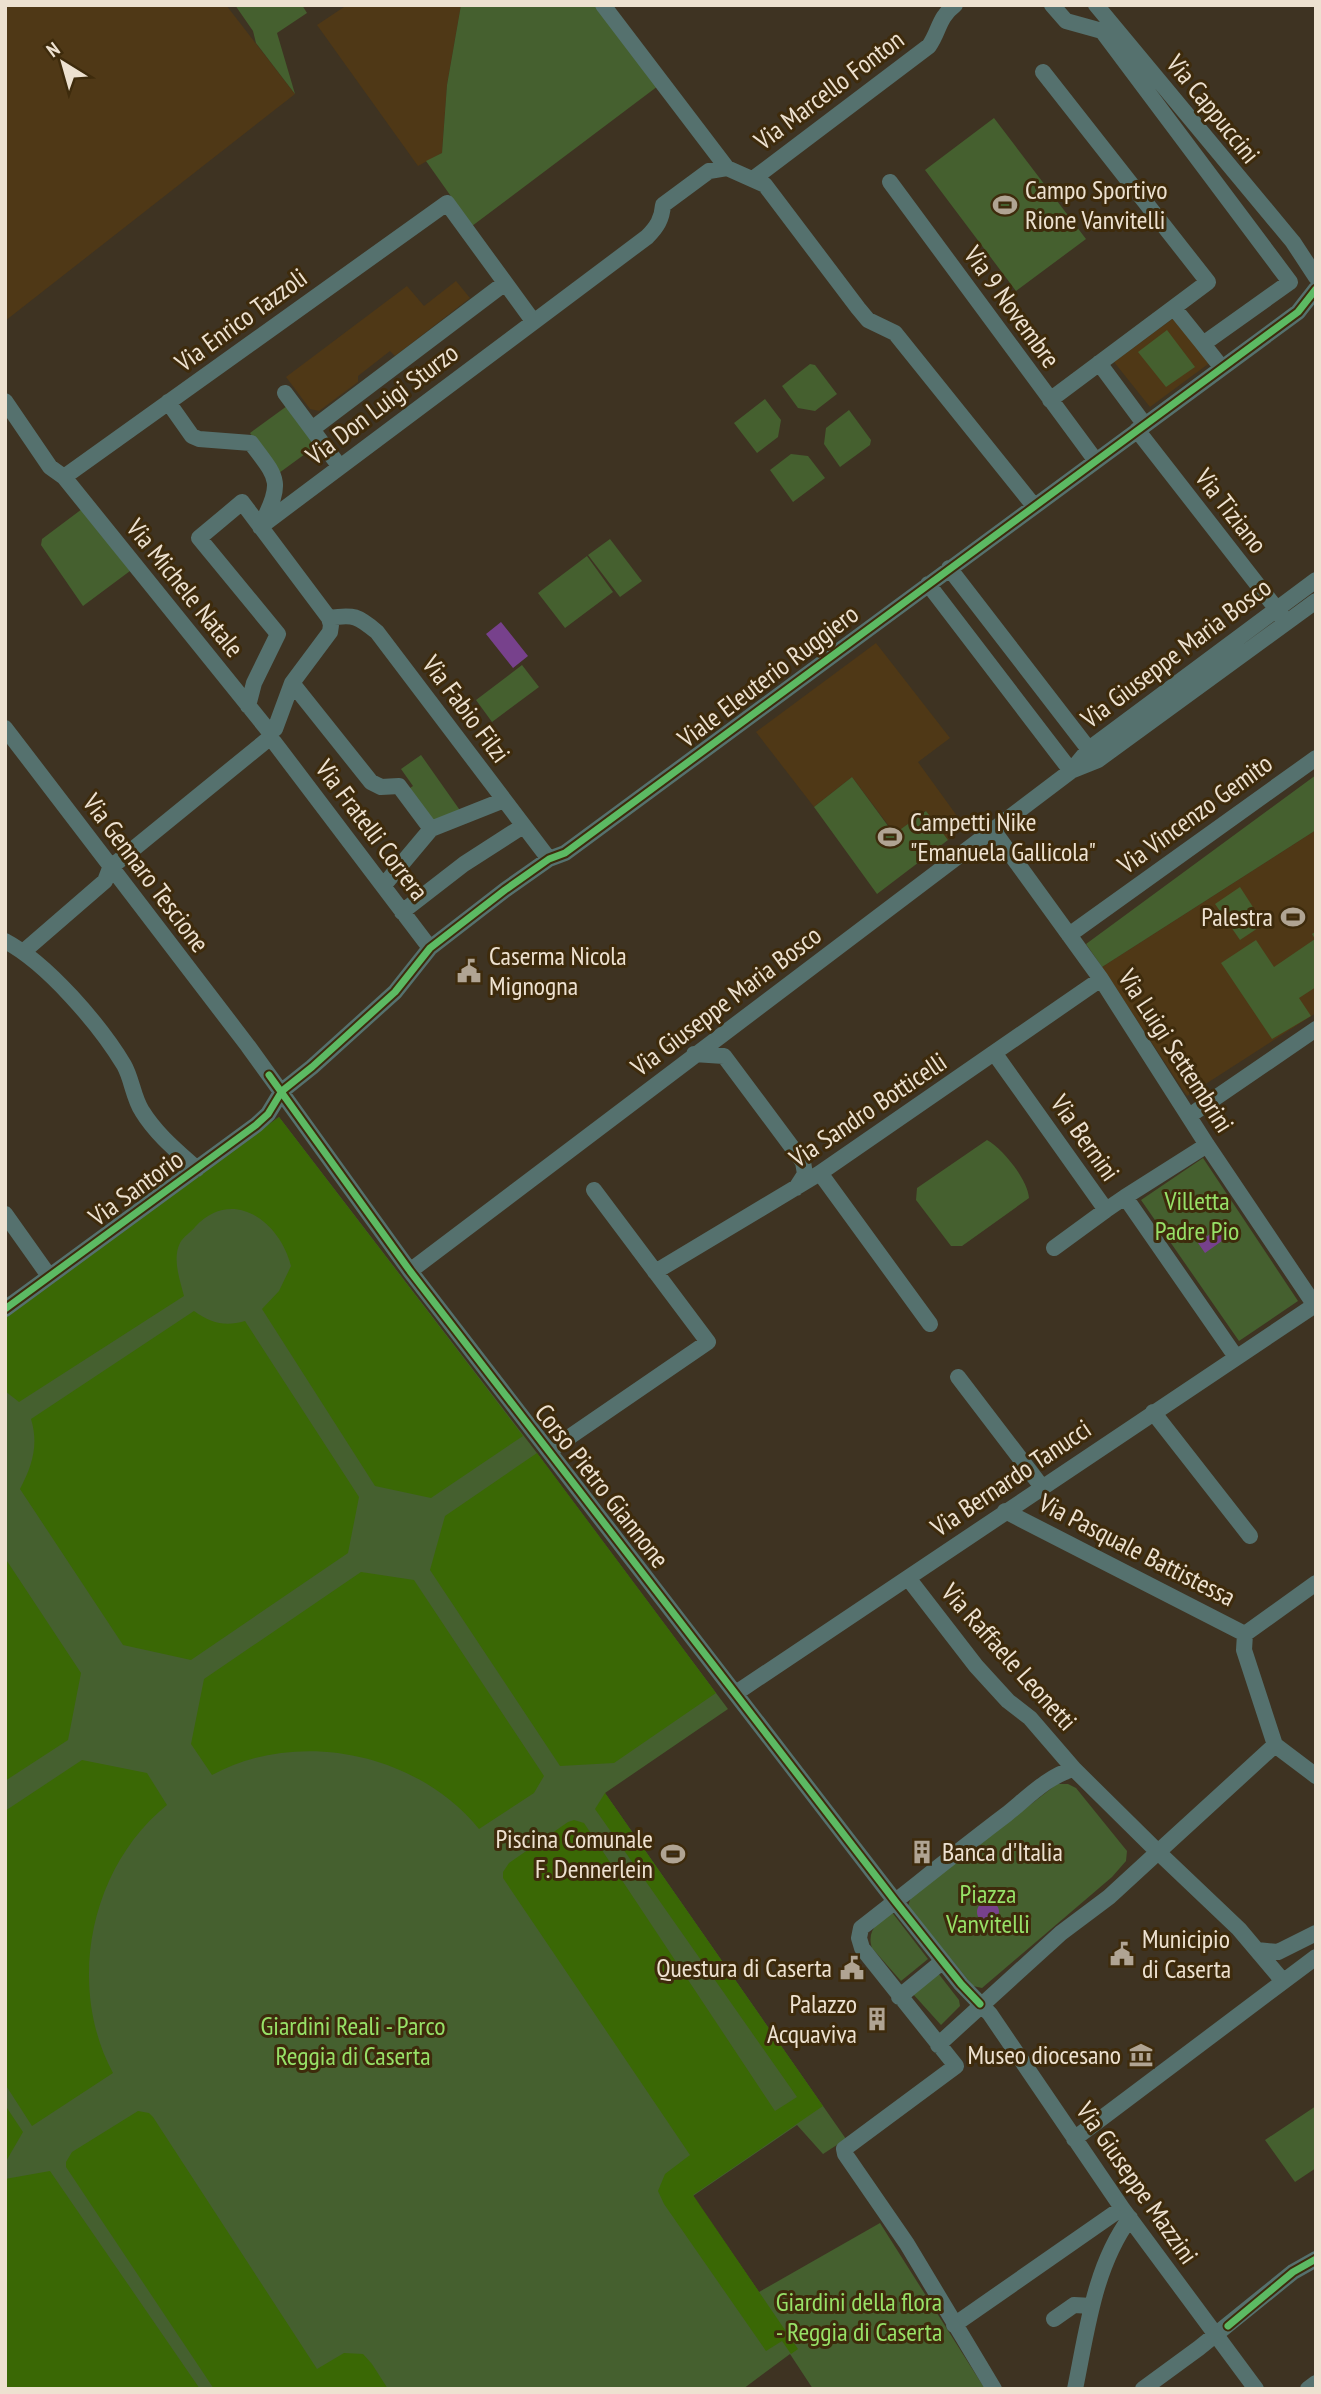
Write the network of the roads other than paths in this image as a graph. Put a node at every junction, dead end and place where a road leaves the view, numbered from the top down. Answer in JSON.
{"nodes":[{"id":1,"x":603,"y":5,"type":"edge"},
{"id":2,"x":955,"y":5,"type":"edge"},
{"id":3,"x":1052,"y":5,"type":"edge"},
{"id":4,"x":1096,"y":5,"type":"edge"},
{"id":5,"x":1043,"y":72,"type":"dead end"},
{"id":6,"x":727,"y":168,"type":"junction"},
{"id":7,"x":753,"y":179,"type":"junction"},
{"id":8,"x":890,"y":182,"type":"dead end"},
{"id":9,"x":1293,"y":242,"type":"junction"},
{"id":10,"x":1316,"y":260,"type":"edge"},
{"id":11,"x":1316,"y":277,"type":"edge"},
{"id":12,"x":505,"y":283,"type":"junction"},
{"id":13,"x":1316,"y":289,"type":"edge"},
{"id":14,"x":1316,"y":306,"type":"edge"},
{"id":15,"x":1174,"y":307,"type":"junction"},
{"id":16,"x":1298,"y":312,"type":"junction"},
{"id":17,"x":533,"y":321,"type":"junction"},
{"id":18,"x":1203,"y":344,"type":"junction"},
{"id":19,"x":1099,"y":363,"type":"junction"},
{"id":20,"x":1222,"y":368,"type":"junction"},
{"id":21,"x":285,"y":393,"type":"dead end"},
{"id":22,"x":1050,"y":400,"type":"junction"},
{"id":23,"x":5,"y":401,"type":"edge"},
{"id":24,"x":168,"y":402,"type":"junction"},
{"id":25,"x":1141,"y":428,"type":"junction"},
{"id":26,"x":312,"y":429,"type":"junction"},
{"id":27,"x":1096,"y":460,"type":"junction"},
{"id":28,"x":340,"y":467,"type":"junction"},
{"id":29,"x":64,"y":477,"type":"junction"},
{"id":30,"x":1034,"y":506,"type":"junction"},
{"id":31,"x":260,"y":527,"type":"junction"},
{"id":32,"x":949,"y":568,"type":"junction"},
{"id":33,"x":928,"y":584,"type":"junction"},
{"id":34,"x":1314,"y":584,"type":"edge"},
{"id":35,"x":1316,"y":601,"type":"edge"},
{"id":36,"x":1281,"y":616,"type":"junction"},
{"id":37,"x":329,"y":618,"type":"junction"},
{"id":38,"x":292,"y":682,"type":"junction"},
{"id":39,"x":248,"y":705,"type":"junction"},
{"id":40,"x":5,"y":728,"type":"edge"},
{"id":41,"x":271,"y":735,"type":"junction"},
{"id":42,"x":1093,"y":755,"type":"junction"},
{"id":43,"x":1316,"y":758,"type":"edge"},
{"id":44,"x":1071,"y":771,"type":"junction"},
{"id":45,"x":504,"y":800,"type":"junction"},
{"id":46,"x":523,"y":826,"type":"junction"},
{"id":47,"x":431,"y":829,"type":"junction"},
{"id":48,"x":993,"y":830,"type":"junction"},
{"id":49,"x":549,"y":859,"type":"junction"},
{"id":50,"x":110,"y":868,"type":"junction"},
{"id":51,"x":384,"y":885,"type":"junction"},
{"id":52,"x":402,"y":912,"type":"junction"},
{"id":53,"x":1069,"y":935,"type":"junction"},
{"id":54,"x":5,"y":941,"type":"edge"},
{"id":55,"x":430,"y":947,"type":"junction"},
{"id":56,"x":23,"y":953,"type":"junction"},
{"id":57,"x":1103,"y":982,"type":"junction"},
{"id":58,"x":734,"y":1024,"type":"junction"},
{"id":59,"x":1316,"y":1029,"type":"edge"},
{"id":60,"x":694,"y":1054,"type":"junction"},
{"id":61,"x":997,"y":1056,"type":"junction"},
{"id":62,"x":282,"y":1091,"type":"junction"},
{"id":63,"x":1189,"y":1116,"type":"junction"},
{"id":64,"x":1207,"y":1144,"type":"junction"},
{"id":65,"x":197,"y":1169,"type":"junction"},
{"id":66,"x":824,"y":1170,"type":"junction"},
{"id":67,"x":796,"y":1188,"type":"junction"},
{"id":68,"x":594,"y":1190,"type":"dead end"},
{"id":69,"x":1125,"y":1197,"type":"junction"},
{"id":70,"x":1106,"y":1210,"type":"junction"},
{"id":71,"x":5,"y":1214,"type":"edge"},
{"id":72,"x":1054,"y":1248,"type":"dead end"},
{"id":73,"x":410,"y":1270,"type":"junction"},
{"id":74,"x":655,"y":1272,"type":"junction"},
{"id":75,"x":49,"y":1276,"type":"junction"},
{"id":76,"x":1315,"y":1303,"type":"edge"},
{"id":77,"x":5,"y":1309,"type":"edge"},
{"id":78,"x":930,"y":1324,"type":"dead end"},
{"id":79,"x":1234,"y":1355,"type":"junction"},
{"id":80,"x":958,"y":1377,"type":"dead end"},
{"id":81,"x":1153,"y":1412,"type":"junction"},
{"id":82,"x":549,"y":1451,"type":"junction"},
{"id":83,"x":1042,"y":1487,"type":"junction"},
{"id":84,"x":1005,"y":1511,"type":"junction"},
{"id":85,"x":1250,"y":1536,"type":"dead end"},
{"id":86,"x":908,"y":1578,"type":"junction"},
{"id":87,"x":1313,"y":1591,"type":"edge"},
{"id":88,"x":1245,"y":1634,"type":"junction"},
{"id":89,"x":736,"y":1693,"type":"junction"},
{"id":90,"x":1275,"y":1745,"type":"junction"},
{"id":91,"x":1074,"y":1769,"type":"junction"},
{"id":92,"x":1316,"y":1776,"type":"edge"},
{"id":93,"x":1158,"y":1852,"type":"junction"},
{"id":94,"x":895,"y":1901,"type":"junction"},
{"id":95,"x":1316,"y":1933,"type":"edge"},
{"id":96,"x":1261,"y":1954,"type":"junction"},
{"id":97,"x":1316,"y":1957,"type":"edge"},
{"id":98,"x":943,"y":1961,"type":"junction"},
{"id":99,"x":1282,"y":1980,"type":"junction"},
{"id":100,"x":899,"y":1997,"type":"junction"},
{"id":101,"x":984,"y":2002,"type":"junction"},
{"id":102,"x":938,"y":2045,"type":"junction"},
{"id":103,"x":1074,"y":2139,"type":"junction"},
{"id":104,"x":1126,"y":2213,"type":"junction"},
{"id":105,"x":1316,"y":2259,"type":"edge"},
{"id":106,"x":1093,"y":2306,"type":"junction"},
{"id":107,"x":1054,"y":2319,"type":"dead end"},
{"id":108,"x":954,"y":2325,"type":"junction"},
{"id":109,"x":1222,"y":2330,"type":"junction"},
{"id":110,"x":1316,"y":2383,"type":"edge"},
{"id":111,"x":1068,"y":2387,"type":"edge"},
{"id":112,"x":994,"y":2389,"type":"edge"},
{"id":113,"x":1143,"y":2389,"type":"edge"},
{"id":114,"x":1256,"y":2389,"type":"edge"},
{"id":115,"x":1308,"y":2389,"type":"edge"}],
"edges":[{"from":1,"to":6,"type":"street"},
{"from":2,"to":7,"type":"street","name":"Via Marcello Fonton"},
{"from":3,"to":18,"type":"street"},
{"from":4,"to":9,"type":"street","name":"Via Cappuccini"},
{"from":5,"to":15,"type":"street"},
{"from":6,"to":7,"type":"street"},
{"from":6,"to":17,"type":"street","name":"Via Don Luigi Sturzo"},
{"from":7,"to":30,"type":"street"},
{"from":8,"to":22,"type":"street","name":"Via 9 Novembre"},
{"from":9,"to":10,"type":"street","name":"Via Cappuccini"},
{"from":9,"to":11,"type":"street","name":"Via Cappuccini"},
{"from":12,"to":17,"type":"street"},
{"from":12,"to":24,"type":"street","name":"Via Enrico Tazzoli"},
{"from":12,"to":26,"type":"street"},
{"from":13,"to":16,"type":"street","name":"Viale Eleuterio Ruggiero"},
{"from":14,"to":16,"type":"street","name":"Viale Eleuterio Ruggiero"},
{"from":15,"to":18,"type":"street"},
{"from":15,"to":19,"type":"street"},
{"from":16,"to":20,"type":"street","name":"Viale Eleuterio Ruggiero"},
{"from":17,"to":28,"type":"street","name":"Via Don Luigi Sturzo"},
{"from":18,"to":20,"type":"street"},
{"from":19,"to":22,"type":"street"},
{"from":19,"to":25,"type":"street","name":"Via Tiziano"},
{"from":20,"to":25,"type":"street","name":"Viale Eleuterio Ruggiero"},
{"from":21,"to":26,"type":"street"},
{"from":22,"to":27,"type":"street","name":"Via 9 Novembre"},
{"from":23,"to":29,"type":"street","name":"Via Michele Natale"},
{"from":24,"to":29,"type":"street","name":"Via Enrico Tazzoli"},
{"from":24,"to":31,"type":"street"},
{"from":25,"to":27,"type":"street","name":"Viale Eleuterio Ruggiero"},
{"from":25,"to":36,"type":"street","name":"Via Tiziano"},
{"from":26,"to":28,"type":"street"},
{"from":27,"to":30,"type":"street","name":"Viale Eleuterio Ruggiero"},
{"from":28,"to":31,"type":"street","name":"Via Don Luigi Sturzo"},
{"from":29,"to":39,"type":"street","name":"Via Michele Natale"},
{"from":30,"to":32,"type":"street","name":"Viale Eleuterio Ruggiero"},
{"from":31,"to":37,"type":"street"},
{"from":31,"to":39,"type":"street"},
{"from":32,"to":33,"type":"street","name":"Viale Eleuterio Ruggiero"},
{"from":32,"to":42,"type":"street"},
{"from":33,"to":44,"type":"street"},
{"from":33,"to":49,"type":"street","name":"Viale Eleuterio Ruggiero"},
{"from":34,"to":36,"type":"street","name":"Via Giuseppe Maria Bosco"},
{"from":35,"to":36,"type":"street","name":"Via Giuseppe Maria Bosco"},
{"from":36,"to":42,"type":"street","name":"Via Giuseppe Maria Bosco"},
{"from":37,"to":38,"type":"street"},
{"from":37,"to":45,"type":"street","name":"Via Fabio Filzi"},
{"from":38,"to":41,"type":"street"},
{"from":38,"to":47,"type":"street"},
{"from":39,"to":41,"type":"street","name":"Via Michele Natale"},
{"from":40,"to":50,"type":"street","name":"Via Gennaro Tescione"},
{"from":41,"to":50,"type":"street"},
{"from":41,"to":51,"type":"street","name":"Via Fratelli Correra"},
{"from":42,"to":44,"type":"street","name":"Via Giuseppe Maria Bosco"},
{"from":43,"to":53,"type":"street","name":"Via Vincenzo Gemito"},
{"from":44,"to":48,"type":"street","name":"Via Giuseppe Maria Bosco"},
{"from":45,"to":46,"type":"street","name":"Via Fabio Filzi"},
{"from":45,"to":47,"type":"street"},
{"from":46,"to":49,"type":"street","name":"Via Fabio Filzi"},
{"from":46,"to":52,"type":"street"},
{"from":47,"to":51,"type":"street"},
{"from":48,"to":53,"type":"street","name":"Via Luigi Settembrini"},
{"from":48,"to":58,"type":"street","name":"Via Giuseppe Maria Bosco"},
{"from":49,"to":55,"type":"street","name":"Viale Eleuterio Ruggiero"},
{"from":50,"to":56,"type":"street"},
{"from":50,"to":62,"type":"street","name":"Via Gennaro Tescione"},
{"from":51,"to":52,"type":"street","name":"Via Fratelli Correra"},
{"from":52,"to":55,"type":"street","name":"Via Fratelli Correra"},
{"from":53,"to":57,"type":"street","name":"Via Luigi Settembrini"},
{"from":54,"to":56,"type":"street"},
{"from":55,"to":62,"type":"street","name":"Viale Eleuterio Ruggiero"},
{"from":56,"to":65,"type":"street"},
{"from":57,"to":61,"type":"street","name":"Via Sandro Botticelli"},
{"from":57,"to":63,"type":"street","name":"Via Luigi Settembrini"},
{"from":58,"to":60,"type":"street","name":"Via Giuseppe Maria Bosco"},
{"from":58,"to":66,"type":"street"},
{"from":59,"to":63,"type":"street"},
{"from":60,"to":67,"type":"street"},
{"from":60,"to":73,"type":"street","name":"Via Giuseppe Maria Bosco"},
{"from":61,"to":66,"type":"street","name":"Via Sandro Botticelli"},
{"from":61,"to":70,"type":"street","name":"Via Bernini"},
{"from":62,"to":65,"type":"street","name":"Via Santorio"},
{"from":62,"to":73,"type":"street","name":"Corso Pietro Giannone"},
{"from":63,"to":64,"type":"street","name":"Via Luigi Settembrini"},
{"from":64,"to":69,"type":"street"},
{"from":64,"to":76,"type":"street","name":"Via Luigi Settembrini"},
{"from":65,"to":75,"type":"street","name":"Via Santorio"},
{"from":66,"to":67,"type":"street","name":"Via Sandro Botticelli"},
{"from":66,"to":78,"type":"street"},
{"from":67,"to":74,"type":"street","name":"Via Sandro Botticelli"},
{"from":68,"to":74,"type":"street"},
{"from":69,"to":70,"type":"street","name":"Via Bernini"},
{"from":69,"to":79,"type":"street","name":"Via Bernini"},
{"from":70,"to":72,"type":"street"},
{"from":71,"to":75,"type":"street"},
{"from":73,"to":82,"type":"street","name":"Corso Pietro Giannone"},
{"from":74,"to":82,"type":"street"},
{"from":75,"to":77,"type":"street","name":"Via Santorio"},
{"from":76,"to":79,"type":"street","name":"Via Bernardo Tanucci"},
{"from":79,"to":81,"type":"street","name":"Via Bernardo Tanucci"},
{"from":80,"to":83,"type":"street"},
{"from":81,"to":83,"type":"street","name":"Via Bernardo Tanucci"},
{"from":81,"to":85,"type":"street"},
{"from":82,"to":89,"type":"street","name":"Corso Pietro Giannone"},
{"from":83,"to":84,"type":"street","name":"Via Bernardo Tanucci"},
{"from":84,"to":86,"type":"street","name":"Via Bernardo Tanucci"},
{"from":84,"to":88,"type":"street","name":"Via Pasquale Battistessa"},
{"from":86,"to":89,"type":"street","name":"Via Bernardo Tanucci"},
{"from":86,"to":91,"type":"street","name":"Via Raffaele Leonetti"},
{"from":87,"to":88,"type":"street"},
{"from":88,"to":90,"type":"street"},
{"from":89,"to":94,"type":"street","name":"Corso Pietro Giannone"},
{"from":90,"to":92,"type":"street"},
{"from":90,"to":93,"type":"street"},
{"from":91,"to":93,"type":"street","name":"Via Raffaele Leonetti"},
{"from":91,"to":94,"type":"street"},
{"from":93,"to":96,"type":"street","name":"Via Raffaele Leonetti"},
{"from":93,"to":101,"type":"street"},
{"from":94,"to":98,"type":"street","name":"Corso Pietro Giannone"},
{"from":94,"to":100,"type":"street"},
{"from":95,"to":96,"type":"street"},
{"from":96,"to":99,"type":"street","name":"Via Raffaele Leonetti"},
{"from":97,"to":99,"type":"street"},
{"from":98,"to":100,"type":"street"},
{"from":98,"to":101,"type":"street","name":"Via Giuseppe Mazzini"},
{"from":99,"to":103,"type":"street"},
{"from":100,"to":102,"type":"street"},
{"from":101,"to":102,"type":"street"},
{"from":101,"to":103,"type":"street","name":"Via Giuseppe Mazzini"},
{"from":102,"to":108,"type":"street"},
{"from":103,"to":104,"type":"street","name":"Via Giuseppe Mazzini"},
{"from":104,"to":106,"type":"street"},
{"from":104,"to":108,"type":"street"},
{"from":104,"to":109,"type":"street","name":"Via Giuseppe Mazzini"},
{"from":105,"to":109,"type":"street"},
{"from":106,"to":107,"type":"street"},
{"from":106,"to":111,"type":"street"},
{"from":108,"to":112,"type":"street"},
{"from":109,"to":113,"type":"street"},
{"from":109,"to":114,"type":"street","name":"Via Giuseppe Mazzini"},
{"from":110,"to":115,"type":"street"}]}
